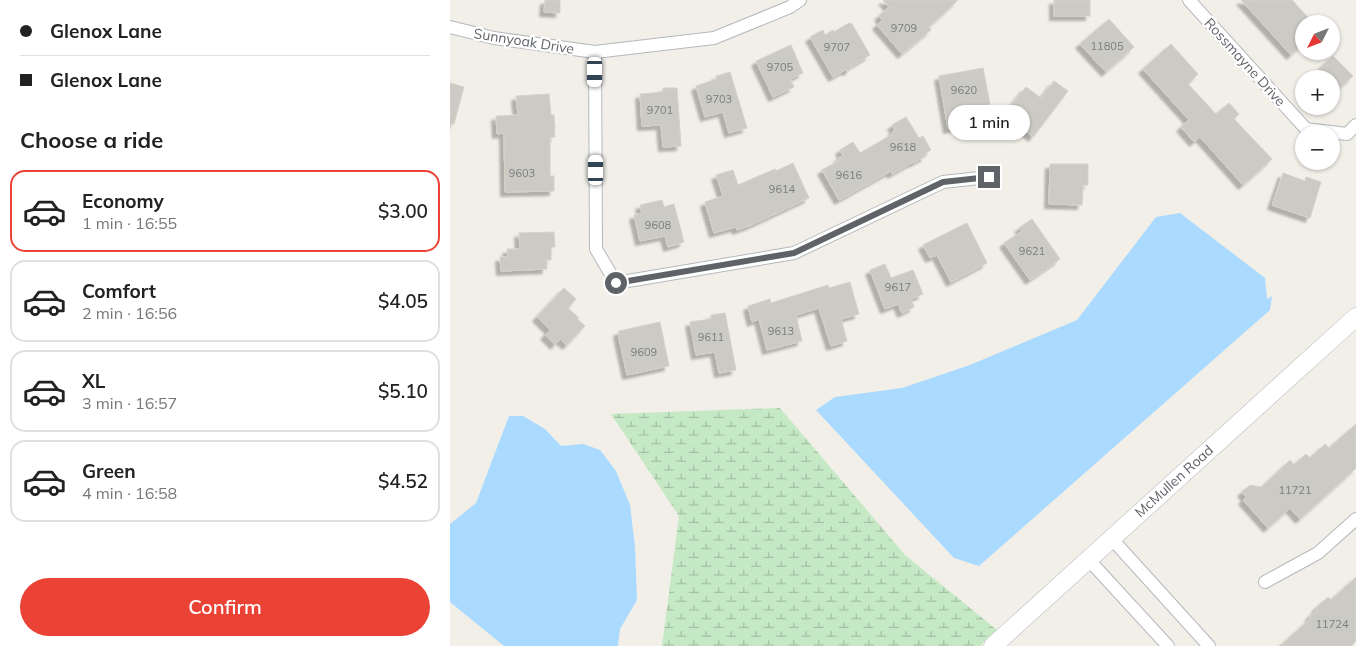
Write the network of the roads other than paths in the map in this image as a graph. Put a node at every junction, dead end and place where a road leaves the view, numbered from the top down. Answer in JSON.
{"nodes":[{"id":1,"x":800,"y":0,"type":"edge"},
{"id":2,"x":1189,"y":0,"type":"edge"},
{"id":3,"x":450,"y":27,"type":"edge"},
{"id":4,"x":595,"y":52,"type":"junction"},
{"id":5,"x":1356,"y":125,"type":"edge"},
{"id":6,"x":989,"y":177,"type":"dead end"},
{"id":7,"x":1356,"y":317,"type":"edge"},
{"id":8,"x":1356,"y":519,"type":"edge"},
{"id":9,"x":1111,"y":538,"type":"junction"},
{"id":10,"x":1088,"y":559,"type":"junction"},
{"id":11,"x":1265,"y":582,"type":"dead end"},
{"id":12,"x":993,"y":646,"type":"edge"},
{"id":13,"x":1168,"y":646,"type":"edge"},
{"id":14,"x":1209,"y":646,"type":"edge"}],
"edges":[{"from":1,"to":4,"type":"street","name":"Sunnyoak Drive"},
{"from":2,"to":5,"type":"street","name":"Rossmayne Drive"},
{"from":3,"to":4,"type":"street","name":"Sunnyoak Drive"},
{"from":4,"to":6,"type":"street"},
{"from":7,"to":9,"type":"street","name":"McMullen Road"},
{"from":8,"to":11,"type":"street"},
{"from":9,"to":10,"type":"street","name":"McMullen Road"},
{"from":9,"to":14,"type":"street"},
{"from":10,"to":12,"type":"street","name":"McMullen Road"},
{"from":10,"to":13,"type":"street"}]}
